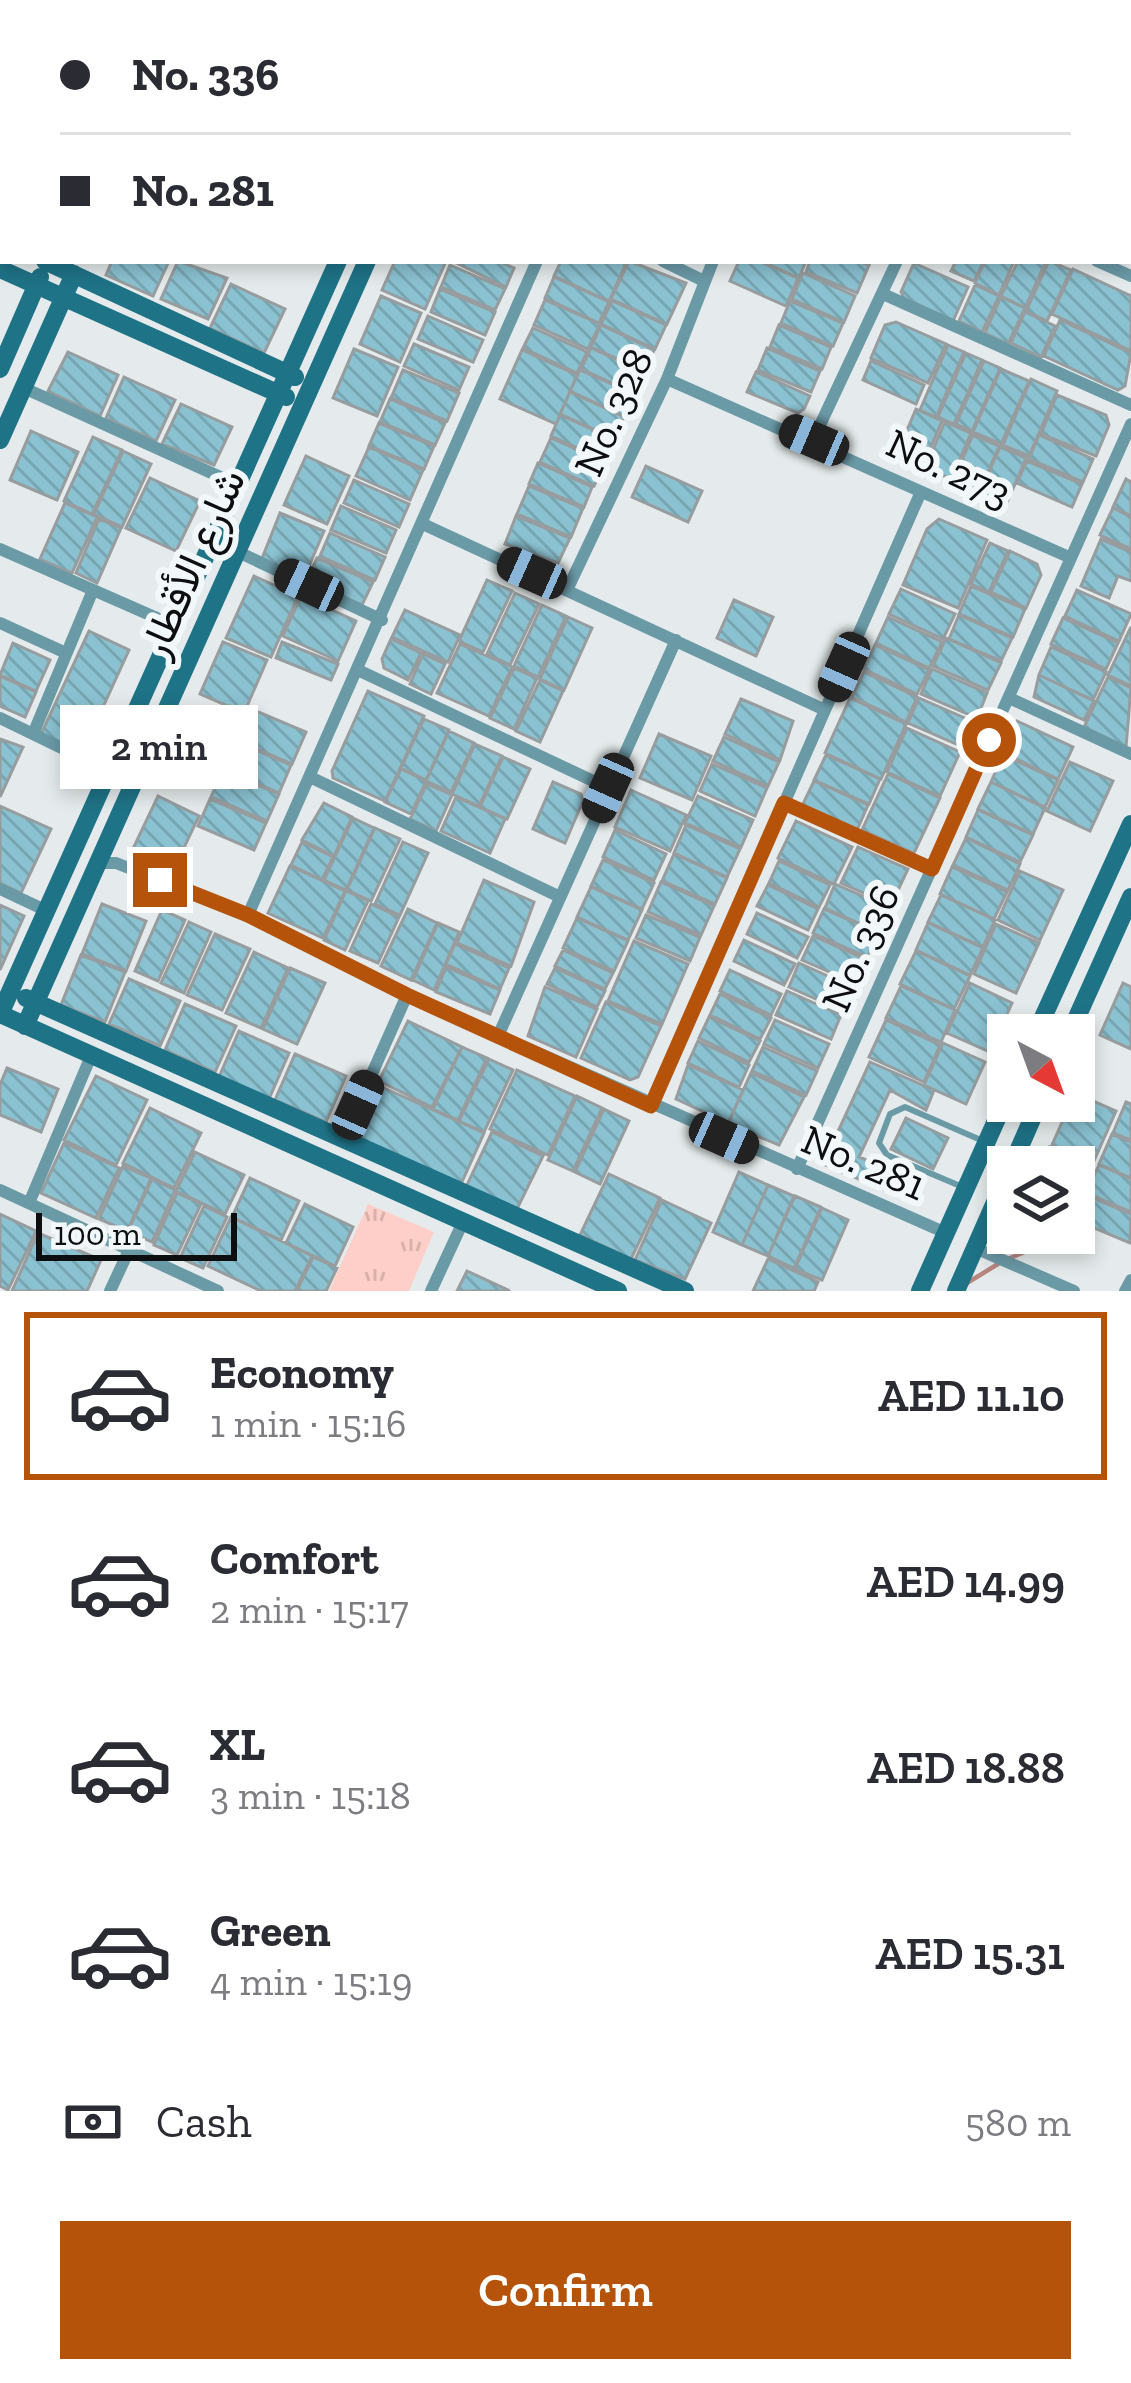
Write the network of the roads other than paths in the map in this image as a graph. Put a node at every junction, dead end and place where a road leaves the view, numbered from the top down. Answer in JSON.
{"nodes":[{"id":1,"x":45,"y":264,"type":"edge"},
{"id":2,"x":52,"y":264,"type":"edge"},
{"id":3,"x":337,"y":264,"type":"edge"},
{"id":4,"x":366,"y":264,"type":"edge"},
{"id":5,"x":536,"y":264,"type":"edge"},
{"id":6,"x":669,"y":264,"type":"edge"},
{"id":7,"x":712,"y":264,"type":"edge"},
{"id":8,"x":896,"y":264,"type":"edge"},
{"id":9,"x":0,"y":269,"type":"edge"},
{"id":10,"x":74,"y":274,"type":"junction"},
{"id":11,"x":704,"y":280,"type":"junction"},
{"id":12,"x":34,"y":292,"type":"junction"},
{"id":13,"x":883,"y":293,"type":"junction"},
{"id":14,"x":61,"y":305,"type":"junction"},
{"id":15,"x":0,"y":368,"type":"edge"},
{"id":16,"x":287,"y":373,"type":"junction"},
{"id":17,"x":667,"y":379,"type":"junction"},
{"id":18,"x":311,"y":383,"type":"junction"},
{"id":19,"x":24,"y":388,"type":"junction"},
{"id":20,"x":277,"y":393,"type":"junction"},
{"id":21,"x":301,"y":405,"type":"junction"},
{"id":22,"x":1131,"y":405,"type":"edge"},
{"id":23,"x":1131,"y":424,"type":"edge"},
{"id":24,"x":0,"y":440,"type":"edge"},
{"id":25,"x":814,"y":440,"type":"junction"},
{"id":26,"x":238,"y":484,"type":"junction"},
{"id":27,"x":920,"y":494,"type":"junction"},
{"id":28,"x":425,"y":526,"type":"junction"},
{"id":29,"x":0,"y":548,"type":"edge"},
{"id":30,"x":236,"y":551,"type":"junction"},
{"id":31,"x":1071,"y":558,"type":"junction"},
{"id":32,"x":568,"y":588,"type":"junction"},
{"id":33,"x":93,"y":590,"type":"junction"},
{"id":34,"x":382,"y":620,"type":"junction"},
{"id":35,"x":4,"y":625,"type":"edge"},
{"id":36,"x":175,"y":626,"type":"junction"},
{"id":37,"x":676,"y":640,"type":"junction"},
{"id":38,"x":0,"y":643,"type":"edge"},
{"id":39,"x":66,"y":653,"type":"junction"},
{"id":40,"x":359,"y":671,"type":"junction"},
{"id":41,"x":1009,"y":698,"type":"junction"},
{"id":42,"x":825,"y":710,"type":"junction"},
{"id":43,"x":0,"y":718,"type":"edge"},
{"id":44,"x":33,"y":734,"type":"junction"},
{"id":45,"x":1131,"y":754,"type":"edge"},
{"id":46,"x":109,"y":771,"type":"junction"},
{"id":47,"x":310,"y":777,"type":"junction"},
{"id":48,"x":608,"y":788,"type":"junction"},
{"id":49,"x":784,"y":803,"type":"junction"},
{"id":50,"x":1131,"y":824,"type":"edge"},
{"id":51,"x":98,"y":863,"type":"junction"},
{"id":52,"x":932,"y":869,"type":"junction"},
{"id":53,"x":0,"y":890,"type":"edge"},
{"id":54,"x":1131,"y":896,"type":"edge"},
{"id":55,"x":560,"y":897,"type":"junction"},
{"id":56,"x":47,"y":911,"type":"junction"},
{"id":57,"x":248,"y":915,"type":"junction"},
{"id":58,"x":5,"y":989,"type":"edge"},
{"id":59,"x":407,"y":995,"type":"junction"},
{"id":60,"x":36,"y":1003,"type":"junction"},
{"id":61,"x":0,"y":1014,"type":"edge"},
{"id":62,"x":1045,"y":1014,"type":"edge"},
{"id":63,"x":1078,"y":1014,"type":"edge"},
{"id":64,"x":25,"y":1026,"type":"junction"},
{"id":65,"x":497,"y":1036,"type":"junction"},
{"id":66,"x":91,"y":1056,"type":"junction"},
{"id":67,"x":651,"y":1106,"type":"junction"},
{"id":68,"x":995,"y":1122,"type":"edge"},
{"id":69,"x":342,"y":1141,"type":"junction"},
{"id":70,"x":986,"y":1142,"type":"junction"},
{"id":71,"x":797,"y":1169,"type":"junction"},
{"id":72,"x":966,"y":1188,"type":"junction"},
{"id":73,"x":0,"y":1190,"type":"edge"},
{"id":74,"x":29,"y":1203,"type":"junction"},
{"id":75,"x":987,"y":1220,"type":"edge"},
{"id":76,"x":462,"y":1224,"type":"junction"},
{"id":77,"x":946,"y":1233,"type":"junction"},
{"id":78,"x":975,"y":1248,"type":"junction"},
{"id":79,"x":130,"y":1249,"type":"junction"},
{"id":80,"x":1131,"y":1280,"type":"edge"},
{"id":81,"x":608,"y":1289,"type":"edge"},
{"id":82,"x":110,"y":1291,"type":"edge"},
{"id":83,"x":218,"y":1291,"type":"edge"},
{"id":84,"x":431,"y":1291,"type":"edge"},
{"id":85,"x":685,"y":1291,"type":"edge"},
{"id":86,"x":920,"y":1291,"type":"edge"},
{"id":87,"x":956,"y":1291,"type":"edge"},
{"id":88,"x":1074,"y":1291,"type":"edge"},
{"id":89,"x":1126,"y":1291,"type":"edge"}],
"edges":[{"from":1,"to":12,"type":"street"},
{"from":2,"to":10,"type":"street"},
{"from":3,"to":16,"type":"street","name":"شارع الأقطار"},
{"from":4,"to":18,"type":"street","name":"شارع الأقطار"},
{"from":5,"to":28,"type":"street"},
{"from":6,"to":11,"type":"street"},
{"from":7,"to":11,"type":"street","name":"No. 328"},
{"from":8,"to":13,"type":"street"},
{"from":9,"to":12,"type":"street"},
{"from":10,"to":14,"type":"street"},
{"from":10,"to":16,"type":"street"},
{"from":11,"to":17,"type":"street","name":"No. 328"},
{"from":12,"to":14,"type":"street"},
{"from":12,"to":15,"type":"street"},
{"from":13,"to":22,"type":"street"},
{"from":13,"to":25,"type":"street"},
{"from":14,"to":19,"type":"street"},
{"from":14,"to":20,"type":"street"},
{"from":16,"to":18,"type":"street"},
{"from":16,"to":20,"type":"street","name":"شارع الأقطار"},
{"from":17,"to":25,"type":"street","name":"No. 273"},
{"from":17,"to":32,"type":"street","name":"No. 328"},
{"from":18,"to":21,"type":"street","name":"شارع الأقطار"},
{"from":19,"to":24,"type":"street"},
{"from":19,"to":26,"type":"street"},
{"from":20,"to":21,"type":"street"},
{"from":20,"to":26,"type":"street","name":"شارع الأقطار"},
{"from":21,"to":30,"type":"street","name":"شارع الأقطار"},
{"from":23,"to":31,"type":"street","name":"No. 336"},
{"from":25,"to":27,"type":"street","name":"No. 273"},
{"from":26,"to":36,"type":"street","name":"شارع الأقطار"},
{"from":27,"to":31,"type":"street","name":"No. 273"},
{"from":27,"to":42,"type":"street"},
{"from":28,"to":32,"type":"street"},
{"from":28,"to":34,"type":"street"},
{"from":29,"to":33,"type":"street"},
{"from":30,"to":34,"type":"street"},
{"from":30,"to":51,"type":"street","name":"شارع الأقطار"},
{"from":31,"to":41,"type":"street","name":"No. 336"},
{"from":32,"to":37,"type":"street"},
{"from":33,"to":36,"type":"street"},
{"from":33,"to":39,"type":"street"},
{"from":34,"to":40,"type":"street"},
{"from":35,"to":38,"type":"street"},
{"from":35,"to":39,"type":"street"},
{"from":36,"to":46,"type":"street","name":"شارع الأقطار"},
{"from":37,"to":42,"type":"street"},
{"from":37,"to":48,"type":"street"},
{"from":39,"to":44,"type":"street"},
{"from":40,"to":47,"type":"street"},
{"from":40,"to":48,"type":"street"},
{"from":41,"to":45,"type":"street"},
{"from":41,"to":52,"type":"street","name":"No. 336"},
{"from":42,"to":49,"type":"street"},
{"from":43,"to":44,"type":"street"},
{"from":44,"to":46,"type":"street"},
{"from":46,"to":56,"type":"street","name":"شارع الأقطار"},
{"from":47,"to":55,"type":"street"},
{"from":47,"to":57,"type":"street"},
{"from":48,"to":55,"type":"street"},
{"from":49,"to":52,"type":"street"},
{"from":49,"to":67,"type":"street"},
{"from":50,"to":62,"type":"street"},
{"from":51,"to":57,"type":"street","name":"No. 281"},
{"from":51,"to":60,"type":"street","name":"شارع الأقطار"},
{"from":52,"to":71,"type":"street","name":"No. 336"},
{"from":53,"to":56,"type":"street"},
{"from":54,"to":63,"type":"street"},
{"from":55,"to":65,"type":"street"},
{"from":56,"to":58,"type":"street","name":"شارع الأقطار"},
{"from":57,"to":59,"type":"street","name":"No. 281"},
{"from":58,"to":60,"type":"street"},
{"from":58,"to":61,"type":"street","name":"شارع الأقطار"},
{"from":59,"to":65,"type":"street","name":"No. 281"},
{"from":59,"to":69,"type":"street"},
{"from":60,"to":64,"type":"street","name":"شارع الأقطار"},
{"from":60,"to":69,"type":"street"},
{"from":61,"to":64,"type":"street"},
{"from":64,"to":66,"type":"street"},
{"from":65,"to":67,"type":"street","name":"No. 281"},
{"from":66,"to":74,"type":"street"},
{"from":66,"to":76,"type":"street"},
{"from":67,"to":71,"type":"street","name":"No. 281"},
{"from":68,"to":70,"type":"street"},
{"from":69,"to":85,"type":"street"},
{"from":70,"to":72,"type":"street"},
{"from":70,"to":72,"type":"lane"},
{"from":71,"to":77,"type":"street","name":"No. 281"},
{"from":72,"to":77,"type":"street"},
{"from":73,"to":74,"type":"street"},
{"from":74,"to":79,"type":"street"},
{"from":75,"to":78,"type":"street"},
{"from":76,"to":81,"type":"street"},
{"from":76,"to":84,"type":"street"},
{"from":77,"to":86,"type":"street"},
{"from":78,"to":87,"type":"street"},
{"from":78,"to":88,"type":"street"},
{"from":79,"to":82,"type":"street"},
{"from":79,"to":83,"type":"street"},
{"from":80,"to":89,"type":"street"}]}
